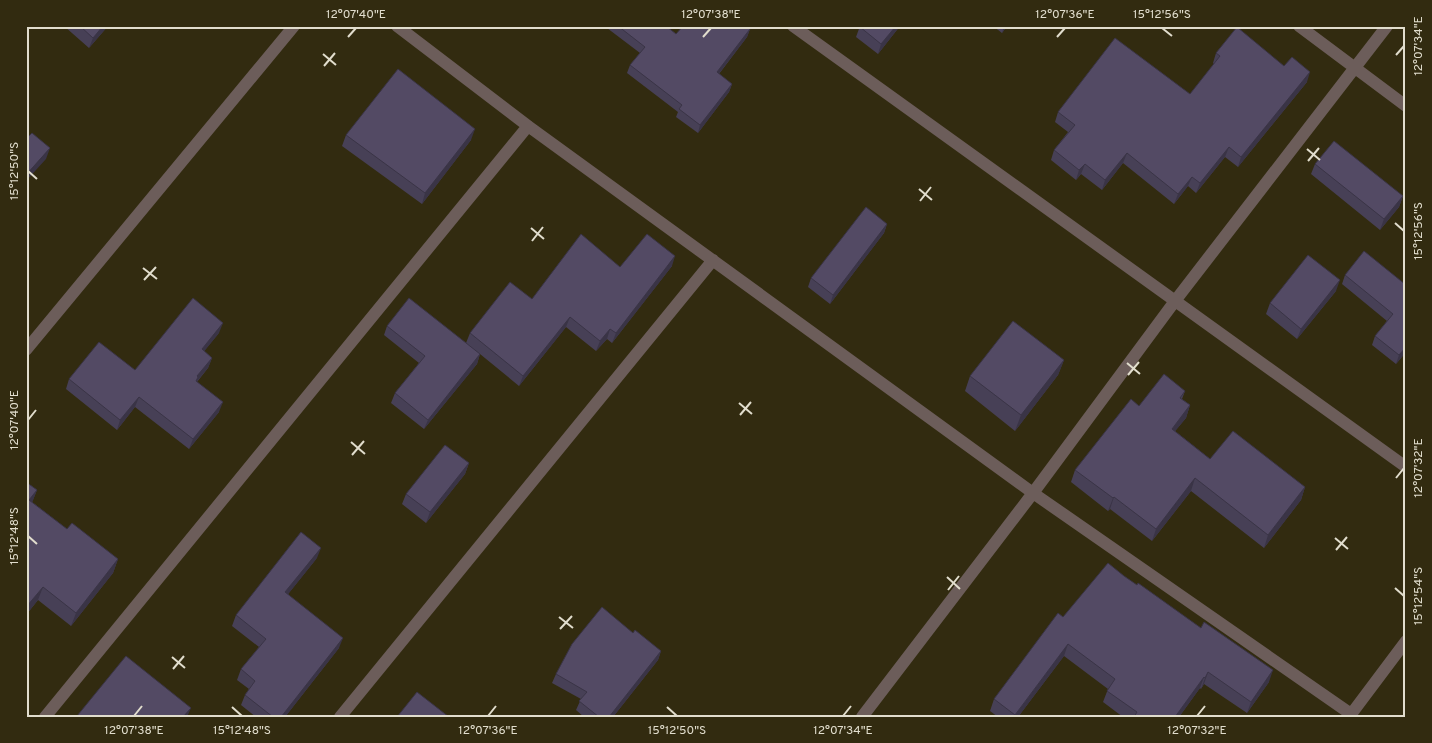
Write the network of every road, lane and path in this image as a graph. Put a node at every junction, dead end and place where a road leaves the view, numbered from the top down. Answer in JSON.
{"nodes":[{"id":1,"x":294,"y":26,"type":"edge"},
{"id":2,"x":398,"y":26,"type":"edge"},
{"id":3,"x":794,"y":26,"type":"edge"},
{"id":4,"x":1299,"y":26,"type":"edge"},
{"id":5,"x":1386,"y":26,"type":"edge"},
{"id":6,"x":1355,"y":69,"type":"junction"},
{"id":7,"x":1406,"y":106,"type":"edge"},
{"id":8,"x":528,"y":126,"type":"junction"},
{"id":9,"x":713,"y":260,"type":"junction"},
{"id":10,"x":1175,"y":301,"type":"junction"},
{"id":11,"x":26,"y":350,"type":"edge"},
{"id":12,"x":1406,"y":467,"type":"edge"},
{"id":13,"x":1033,"y":493,"type":"junction"},
{"id":14,"x":1406,"y":641,"type":"edge"},
{"id":15,"x":1350,"y":716,"type":"edge"},
{"id":16,"x":45,"y":717,"type":"edge"},
{"id":17,"x":340,"y":717,"type":"edge"},
{"id":18,"x":862,"y":717,"type":"edge"}],
"edges":[{"from":1,"to":11,"type":"street"},
{"from":2,"to":8,"type":"street"},
{"from":3,"to":10,"type":"street"},
{"from":4,"to":6,"type":"street"},
{"from":5,"to":6,"type":"street"},
{"from":6,"to":7,"type":"street"},
{"from":6,"to":10,"type":"street"},
{"from":8,"to":9,"type":"street"},
{"from":8,"to":16,"type":"street"},
{"from":9,"to":13,"type":"street"},
{"from":9,"to":17,"type":"street"},
{"from":10,"to":12,"type":"street"},
{"from":10,"to":13,"type":"street"},
{"from":13,"to":15,"type":"street"},
{"from":13,"to":18,"type":"street"},
{"from":14,"to":15,"type":"street"}]}
